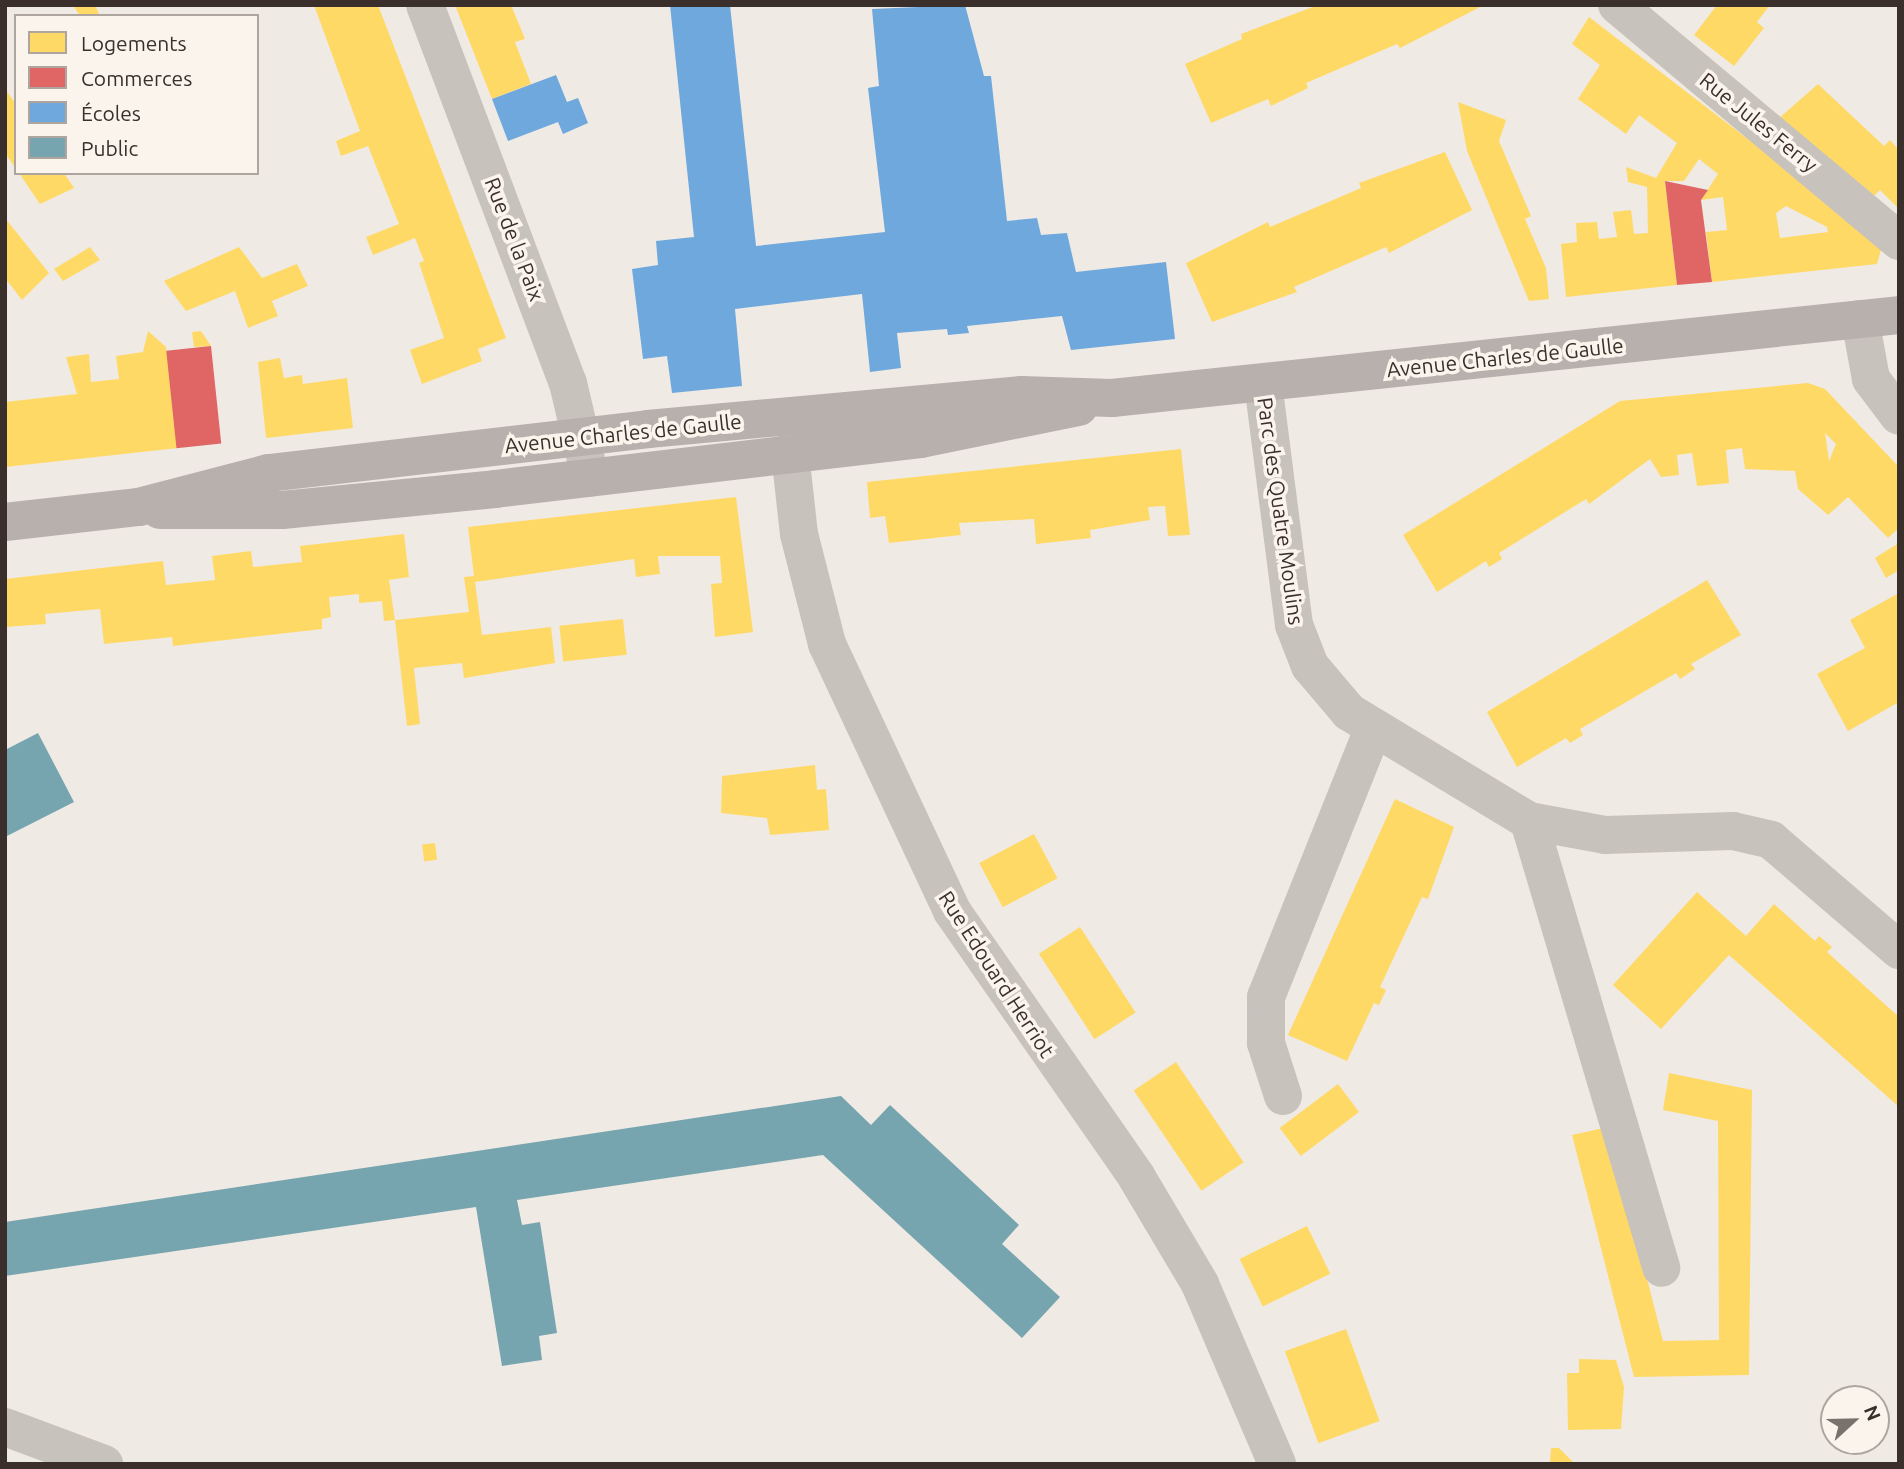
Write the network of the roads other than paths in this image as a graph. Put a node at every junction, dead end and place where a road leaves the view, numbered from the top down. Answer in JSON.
{"nodes":[{"id":1,"x":425,"y":5,"type":"edge"},
{"id":2,"x":1617,"y":5,"type":"edge"},
{"id":3,"x":1899,"y":241,"type":"edge"},
{"id":4,"x":1899,"y":315,"type":"edge"},
{"id":5,"x":1860,"y":319,"type":"junction"},
{"id":6,"x":1263,"y":383,"type":"junction"},
{"id":7,"x":1112,"y":398,"type":"junction"},
{"id":8,"x":1899,"y":416,"type":"edge"},
{"id":9,"x":813,"y":418,"type":"junction"},
{"id":10,"x":583,"y":437,"type":"junction"},
{"id":11,"x":790,"y":453,"type":"junction"},
{"id":12,"x":590,"y":477,"type":"junction"},
{"id":13,"x":139,"y":507,"type":"junction"},
{"id":14,"x":5,"y":522,"type":"edge"},
{"id":15,"x":1373,"y":730,"type":"junction"},
{"id":16,"x":1529,"y":821,"type":"junction"},
{"id":17,"x":1899,"y":950,"type":"edge"},
{"id":18,"x":1283,"y":1096,"type":"dead end"},
{"id":19,"x":1661,"y":1268,"type":"dead end"},
{"id":20,"x":5,"y":1427,"type":"edge"},
{"id":21,"x":104,"y":1464,"type":"edge"},
{"id":22,"x":1277,"y":1464,"type":"edge"}],
"edges":[{"from":1,"to":10,"type":"street","name":"Rue de la Paix"},
{"from":2,"to":3,"type":"street","name":"Rue Jules Ferry"},
{"from":4,"to":5,"type":"main road","name":"Avenue Charles de Gaulle"},
{"from":5,"to":6,"type":"main road","name":"Avenue Charles de Gaulle"},
{"from":5,"to":8,"type":"street"},
{"from":6,"to":7,"type":"main road","name":"Avenue Charles de Gaulle"},
{"from":6,"to":15,"type":"street","name":"Parc des Quatre Moulins"},
{"from":7,"to":9,"type":"main road","name":"Avenue Charles de Gaulle"},
{"from":7,"to":11,"type":"main road","name":"Avenue Charles de Gaulle"},
{"from":9,"to":10,"type":"main road","name":"Avenue Charles de Gaulle"},
{"from":9,"to":11,"type":"street"},
{"from":10,"to":12,"type":"street","name":"Rue de la Paix"},
{"from":10,"to":13,"type":"main road","name":"Avenue Charles de Gaulle"},
{"from":11,"to":12,"type":"main road","name":"Avenue Charles de Gaulle"},
{"from":11,"to":22,"type":"street","name":"Rue Edouard Herriot"},
{"from":12,"to":13,"type":"main road","name":"Avenue Charles de Gaulle"},
{"from":13,"to":14,"type":"main road","name":"Avenue Charles de Gaulle"},
{"from":15,"to":16,"type":"street","name":"Parc des Quatre Moulins"},
{"from":15,"to":18,"type":"street"},
{"from":16,"to":17,"type":"street","name":"Parc des Quatre Moulins"},
{"from":16,"to":19,"type":"street"},
{"from":20,"to":21,"type":"street"}]}
